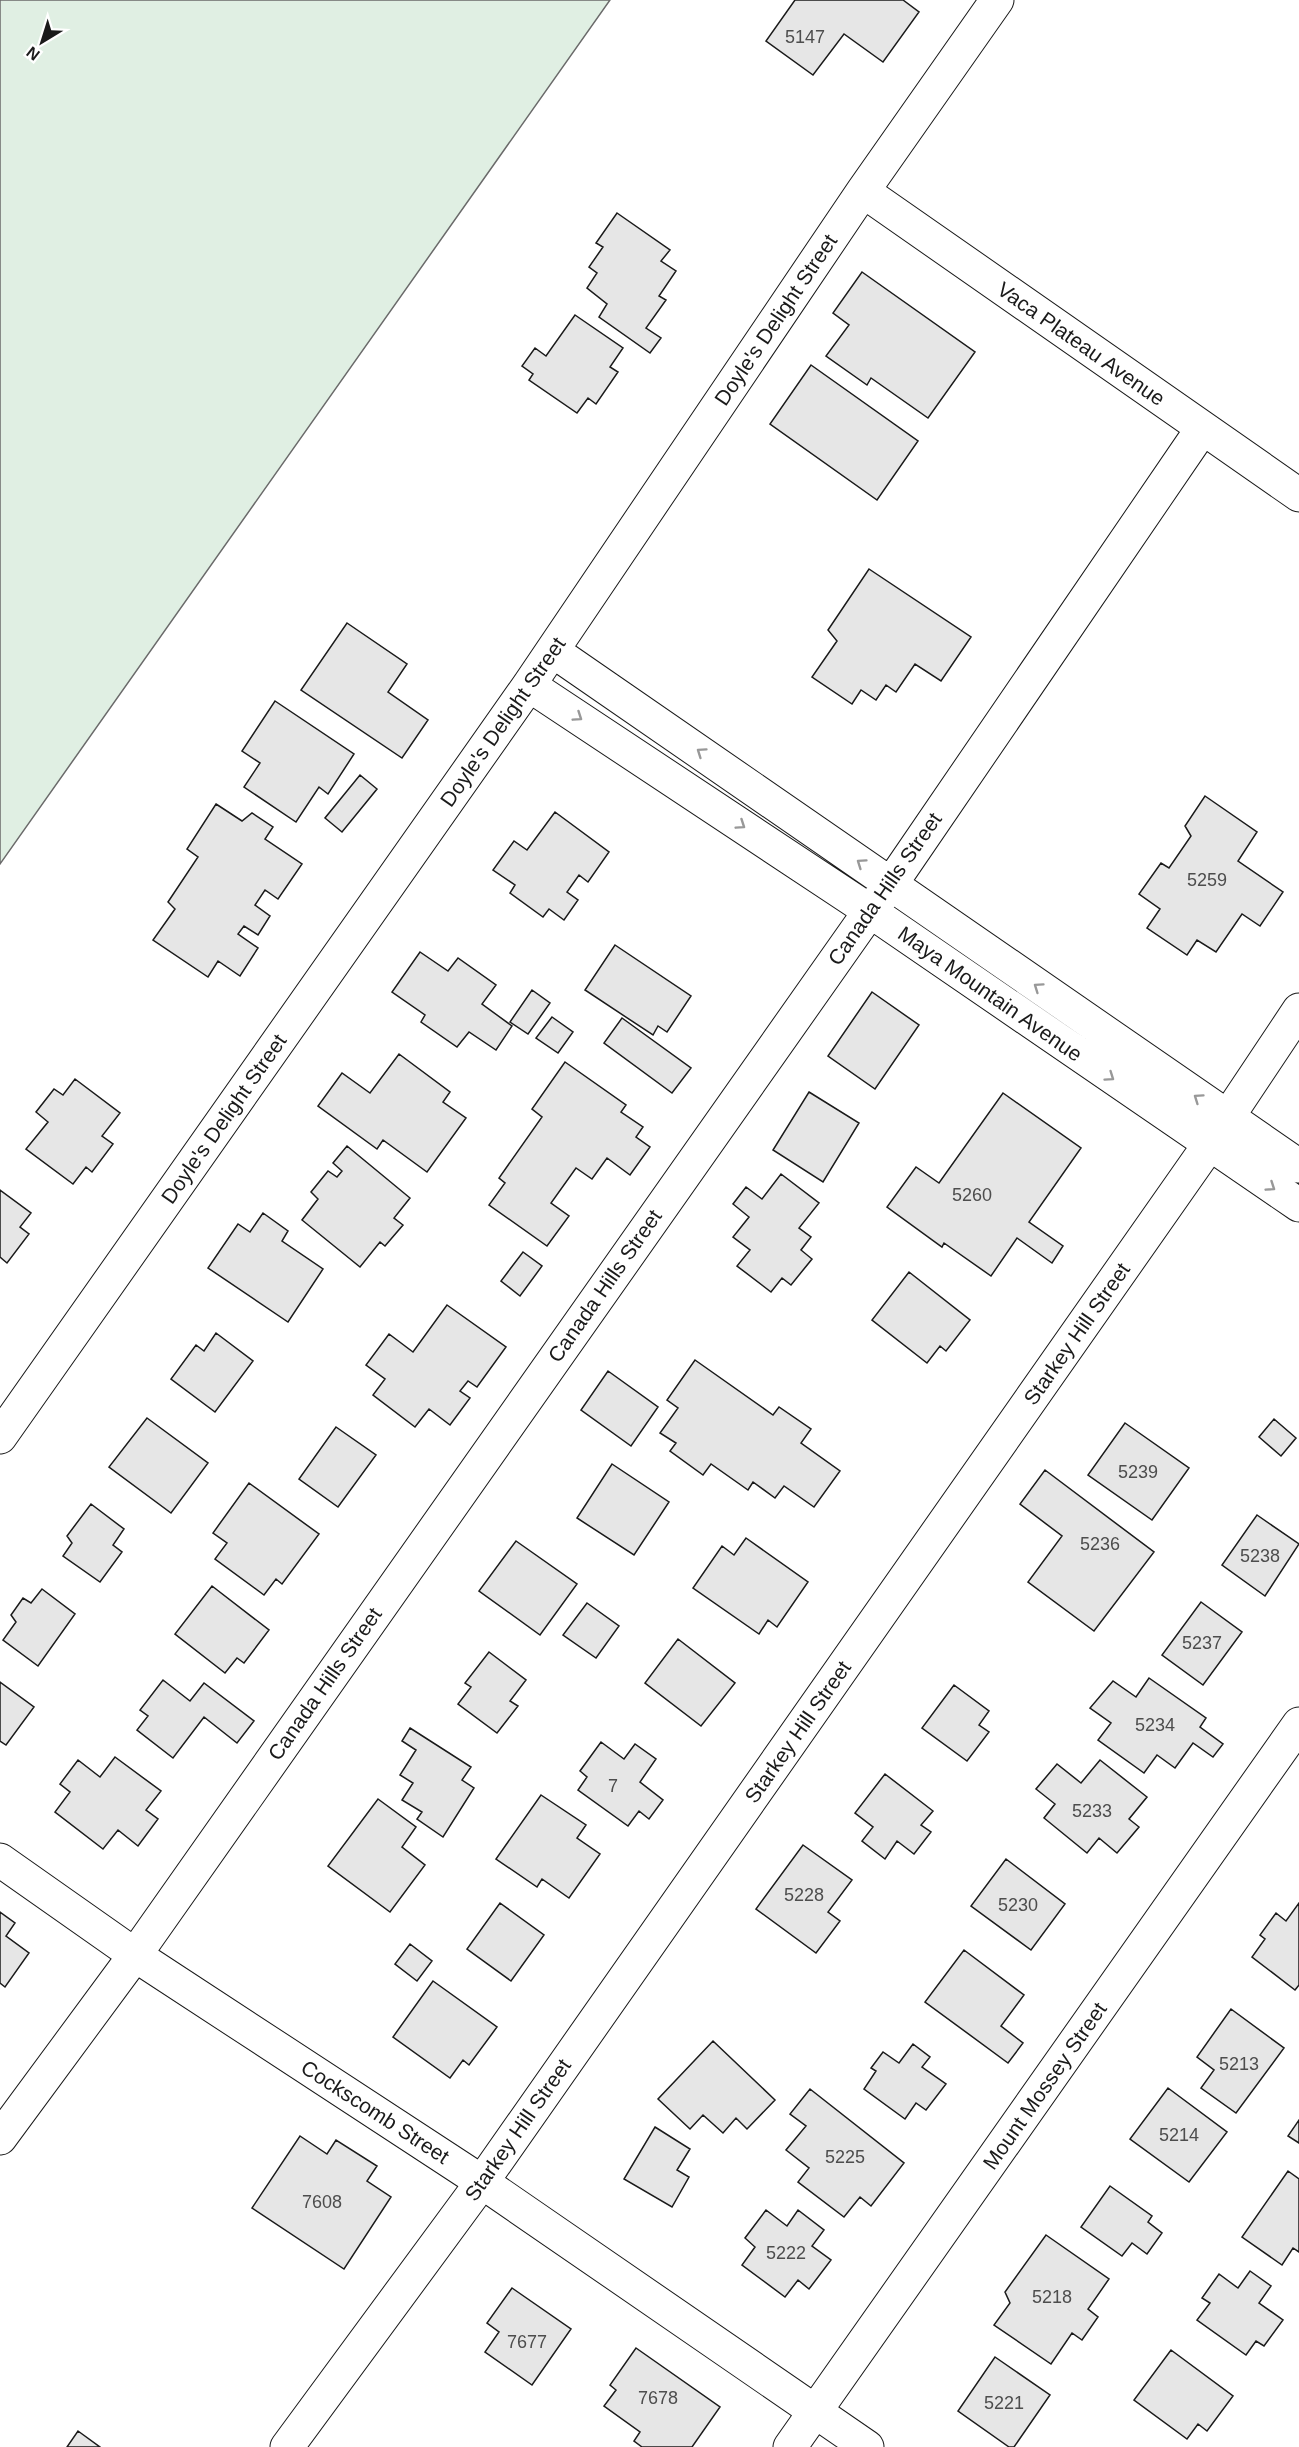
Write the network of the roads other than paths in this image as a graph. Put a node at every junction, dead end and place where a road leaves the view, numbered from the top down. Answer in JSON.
{"nodes":[{"id":1,"x":997,"y":0,"type":"edge"},
{"id":2,"x":863,"y":191,"type":"junction"},
{"id":3,"x":1202,"y":429,"type":"junction"},
{"id":4,"x":1299,"y":495,"type":"edge"},
{"id":5,"x":553,"y":651,"type":"junction"},
{"id":6,"x":529,"y":685,"type":"junction"},
{"id":7,"x":891,"y":884,"type":"junction"},
{"id":8,"x":870,"y":911,"type":"junction"},
{"id":9,"x":1299,"y":1010,"type":"edge"},
{"id":10,"x":1226,"y":1118,"type":"junction"},
{"id":11,"x":1209,"y":1145,"type":"junction"},
{"id":12,"x":1299,"y":1166,"type":"edge"},
{"id":13,"x":1299,"y":1205,"type":"edge"},
{"id":14,"x":0,"y":1437,"type":"edge"},
{"id":15,"x":1299,"y":1724,"type":"edge"},
{"id":16,"x":0,"y":1860,"type":"edge"},
{"id":17,"x":135,"y":1954,"type":"junction"},
{"id":18,"x":0,"y":2138,"type":"edge"},
{"id":19,"x":482,"y":2182,"type":"junction"},
{"id":20,"x":816,"y":2412,"type":"junction"},
{"id":21,"x":286,"y":2447,"type":"edge"},
{"id":22,"x":790,"y":2447,"type":"edge"},
{"id":23,"x":867,"y":2447,"type":"edge"}],
"edges":[{"from":1,"to":2,"type":"street","name":"Doyle's Delight Street"},
{"from":2,"to":3,"type":"street","name":"Vaca Plateau Avenue"},
{"from":2,"to":5,"type":"street","name":"Doyle's Delight Street"},
{"from":3,"to":4,"type":"street","name":"Vaca Plateau Avenue"},
{"from":3,"to":7,"type":"street","name":"Canada Hills Street"},
{"from":5,"to":6,"type":"street","name":"Doyle's Delight Street"},
{"from":7,"to":5,"type":"street","name":"Maya Mountain Avenue","one_way":true},
{"from":6,"to":8,"type":"street","name":"Maya Mountain Avenue","one_way":true},
{"from":6,"to":14,"type":"street","name":"Doyle's Delight Street"},
{"from":7,"to":8,"type":"street","name":"Canada Hills Street"},
{"from":10,"to":7,"type":"street","name":"Maya Mountain Avenue","one_way":true},
{"from":8,"to":11,"type":"street","name":"Maya Mountain Avenue","one_way":true},
{"from":8,"to":17,"type":"street","name":"Canada Hills Street"},
{"from":9,"to":10,"type":"street","name":"Starkey Hill Street"},
{"from":10,"to":11,"type":"street","name":"Starkey Hill Street"},
{"from":10,"to":12,"type":"street","name":"Maya Mountain Avenue"},
{"from":11,"to":13,"type":"street","name":"Maya Mountain Avenue","one_way":true},
{"from":11,"to":19,"type":"street","name":"Starkey Hill Street"},
{"from":15,"to":20,"type":"street","name":"Mount Mossey Street"},
{"from":16,"to":17,"type":"street","name":"Cockscomb Street"},
{"from":17,"to":18,"type":"street","name":"Canada Hills Street"},
{"from":17,"to":19,"type":"street","name":"Cockscomb Street"},
{"from":19,"to":20,"type":"street","name":"Cockscomb Street"},
{"from":19,"to":21,"type":"street","name":"Starkey Hill Street"},
{"from":20,"to":22,"type":"street","name":"Mount Mossey Street"},
{"from":20,"to":23,"type":"street","name":"Cockscomb Street"}]}
